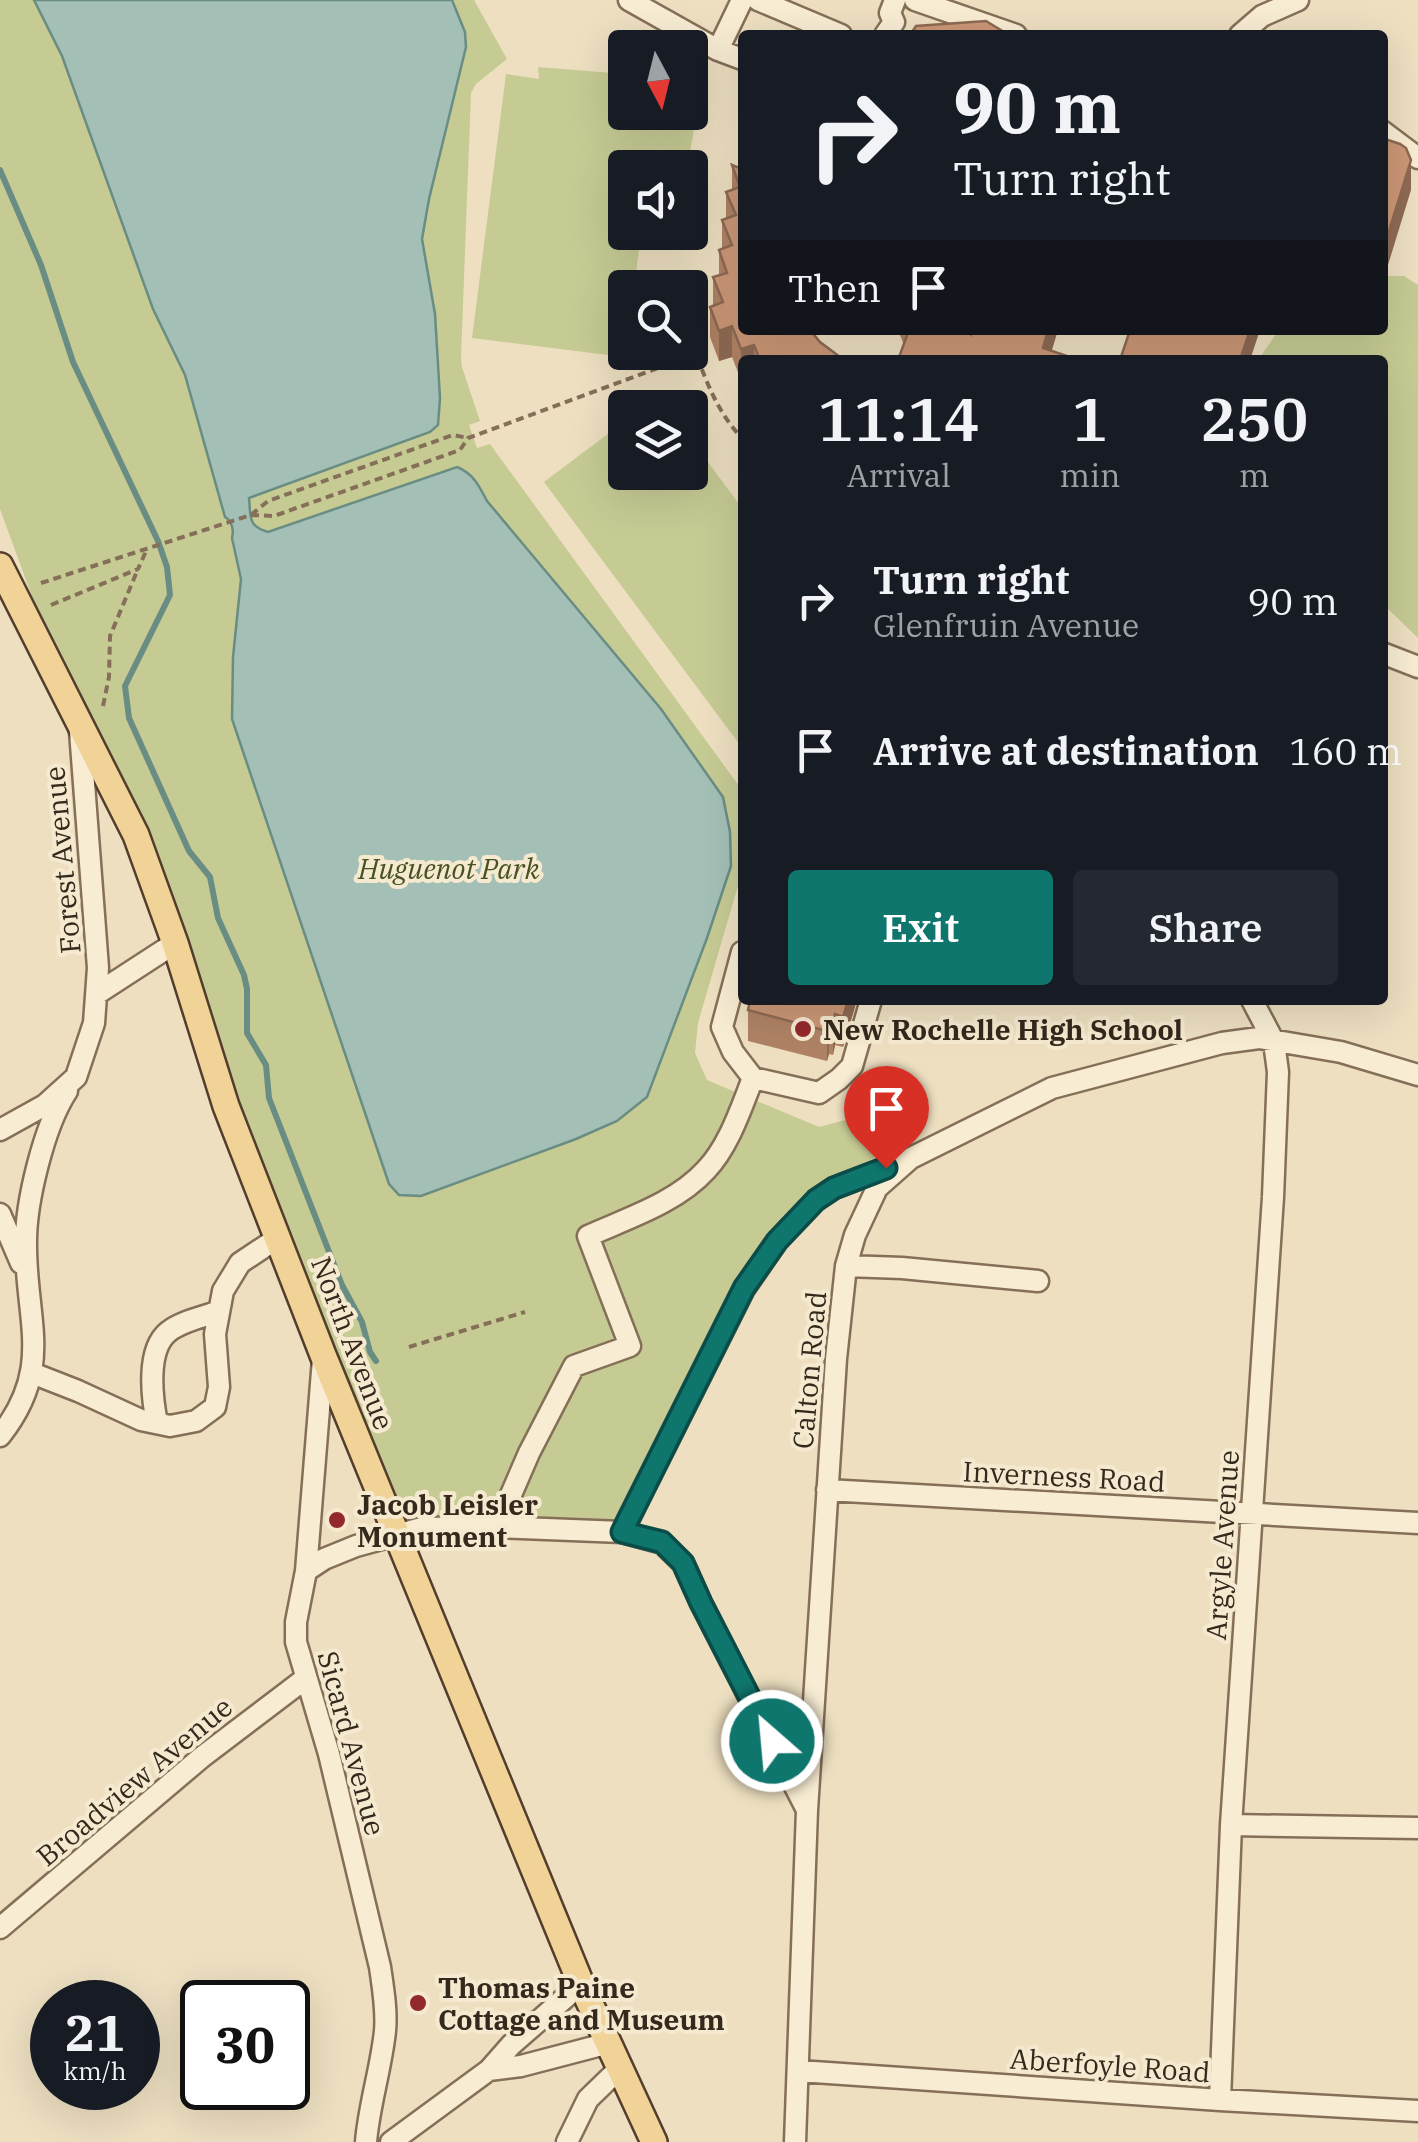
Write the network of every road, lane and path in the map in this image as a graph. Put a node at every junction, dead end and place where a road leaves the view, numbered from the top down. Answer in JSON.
{"nodes":[{"id":1,"x":628,"y":0,"type":"edge"},
{"id":2,"x":742,"y":0,"type":"edge"},
{"id":3,"x":758,"y":0,"type":"edge"},
{"id":4,"x":915,"y":0,"type":"edge"},
{"id":5,"x":1298,"y":0,"type":"edge"},
{"id":6,"x":893,"y":7,"type":"edge"},
{"id":7,"x":829,"y":30,"type":"edge"},
{"id":8,"x":875,"y":30,"type":"edge"},
{"id":9,"x":1002,"y":30,"type":"edge"},
{"id":10,"x":1246,"y":30,"type":"edge"},
{"id":11,"x":718,"y":50,"type":"junction"},
{"id":12,"x":738,"y":58,"type":"edge"},
{"id":13,"x":1388,"y":136,"type":"edge"},
{"id":14,"x":1418,"y":158,"type":"edge"},
{"id":15,"x":738,"y":434,"type":"edge"},
{"id":16,"x":468,"y":438,"type":"junction"},
{"id":17,"x":251,"y":515,"type":"junction"},
{"id":18,"x":147,"y":549,"type":"junction"},
{"id":19,"x":0,"y":566,"type":"edge"},
{"id":20,"x":138,"y":569,"type":"junction"},
{"id":21,"x":41,"y":583,"type":"dead end"},
{"id":22,"x":50,"y":605,"type":"dead end"},
{"id":23,"x":1388,"y":655,"type":"edge"},
{"id":24,"x":1418,"y":667,"type":"edge"},
{"id":25,"x":103,"y":706,"type":"dead end"},
{"id":26,"x":79,"y":723,"type":"junction"},
{"id":27,"x":175,"y":943,"type":"junction"},
{"id":28,"x":738,"y":967,"type":"edge"},
{"id":29,"x":98,"y":993,"type":"junction"},
{"id":30,"x":869,"y":1005,"type":"edge"},
{"id":31,"x":1255,"y":1005,"type":"edge"},
{"id":32,"x":1274,"y":1042,"type":"junction"},
{"id":33,"x":1418,"y":1075,"type":"edge"},
{"id":34,"x":76,"y":1077,"type":"junction"},
{"id":35,"x":753,"y":1078,"type":"junction"},
{"id":36,"x":0,"y":1130,"type":"edge"},
{"id":37,"x":911,"y":1158,"type":"junction"},
{"id":38,"x":0,"y":1214,"type":"edge"},
{"id":39,"x":279,"y":1236,"type":"junction"},
{"id":40,"x":846,"y":1266,"type":"junction"},
{"id":41,"x":28,"y":1279,"type":"junction"},
{"id":42,"x":1038,"y":1281,"type":"dead end"},
{"id":43,"x":220,"y":1311,"type":"junction"},
{"id":44,"x":525,"y":1312,"type":"dead end"},
{"id":45,"x":409,"y":1347,"type":"dead end"},
{"id":46,"x":323,"y":1354,"type":"junction"},
{"id":47,"x":32,"y":1373,"type":"junction"},
{"id":48,"x":157,"y":1423,"type":"junction"},
{"id":49,"x":0,"y":1436,"type":"edge"},
{"id":50,"x":827,"y":1490,"type":"junction"},
{"id":51,"x":1251,"y":1514,"type":"junction"},
{"id":52,"x":1418,"y":1523,"type":"edge"},
{"id":53,"x":496,"y":1527,"type":"junction"},
{"id":54,"x":622,"y":1532,"type":"junction"},
{"id":55,"x":396,"y":1534,"type":"junction"},
{"id":56,"x":306,"y":1571,"type":"junction"},
{"id":57,"x":306,"y":1678,"type":"junction"},
{"id":58,"x":807,"y":1810,"type":"junction"},
{"id":59,"x":1231,"y":1825,"type":"junction"},
{"id":60,"x":1418,"y":1828,"type":"edge"},
{"id":61,"x":0,"y":1928,"type":"edge"},
{"id":62,"x":580,"y":1984,"type":"junction"},
{"id":63,"x":609,"y":2043,"type":"junction"},
{"id":64,"x":620,"y":2068,"type":"junction"},
{"id":65,"x":488,"y":2070,"type":"junction"},
{"id":66,"x":800,"y":2071,"type":"junction"},
{"id":67,"x":1220,"y":2100,"type":"junction"},
{"id":68,"x":1418,"y":2111,"type":"edge"},
{"id":69,"x":366,"y":2142,"type":"edge"},
{"id":70,"x":391,"y":2142,"type":"edge"},
{"id":71,"x":567,"y":2142,"type":"edge"},
{"id":72,"x":654,"y":2142,"type":"edge"},
{"id":73,"x":795,"y":2142,"type":"edge"}],
"edges":[{"from":1,"to":11,"type":"street"},
{"from":2,"to":11,"type":"street"},
{"from":3,"to":7,"type":"street"},
{"from":4,"to":9,"type":"street"},
{"from":5,"to":10,"type":"street"},
{"from":6,"to":8,"type":"street"},
{"from":11,"to":12,"type":"street"},
{"from":13,"to":14,"type":"street"},
{"from":15,"to":16,"type":"path"},
{"from":16,"to":17,"type":"path"},
{"from":16,"to":17,"type":"path"},
{"from":17,"to":18,"type":"path"},
{"from":18,"to":20,"type":"path"},
{"from":18,"to":21,"type":"path"},
{"from":19,"to":26,"type":"main road","name":"North Avenue"},
{"from":20,"to":22,"type":"path"},
{"from":20,"to":25,"type":"path"},
{"from":23,"to":24,"type":"street"},
{"from":26,"to":27,"type":"main road","name":"North Avenue"},
{"from":26,"to":29,"type":"street","name":"Forest Avenue"},
{"from":27,"to":29,"type":"street","name":"Forest Avenue"},
{"from":27,"to":39,"type":"main road","name":"North Avenue"},
{"from":28,"to":35,"type":"street"},
{"from":29,"to":34,"type":"street","name":"Forest Avenue"},
{"from":30,"to":35,"type":"street"},
{"from":31,"to":32,"type":"street","name":"Argyle Avenue"},
{"from":32,"to":33,"type":"street","name":"Calton Road"},
{"from":32,"to":37,"type":"street","name":"Calton Road"},
{"from":32,"to":51,"type":"street","name":"Argyle Avenue"},
{"from":34,"to":36,"type":"street"},
{"from":34,"to":41,"type":"street","name":"Forest Avenue"},
{"from":35,"to":53,"type":"street"},
{"from":37,"to":40,"type":"street","name":"Calton Road"},
{"from":37,"to":54,"type":"street"},
{"from":38,"to":41,"type":"street"},
{"from":39,"to":43,"type":"street"},
{"from":39,"to":46,"type":"main road","name":"North Avenue"},
{"from":40,"to":42,"type":"street"},
{"from":40,"to":50,"type":"street","name":"Calton Road"},
{"from":41,"to":47,"type":"street","name":"Forest Avenue"},
{"from":43,"to":48,"type":"street"},
{"from":43,"to":48,"type":"street"},
{"from":44,"to":45,"type":"path"},
{"from":46,"to":55,"type":"main road","name":"North Avenue"},
{"from":46,"to":56,"type":"street","name":"Sicard Avenue"},
{"from":47,"to":48,"type":"street"},
{"from":47,"to":49,"type":"street"},
{"from":50,"to":51,"type":"street","name":"Inverness Road"},
{"from":50,"to":58,"type":"street","name":"Calton Road"},
{"from":51,"to":52,"type":"street","name":"Inverness Road"},
{"from":51,"to":59,"type":"street","name":"Argyle Avenue"},
{"from":53,"to":54,"type":"street"},
{"from":53,"to":55,"type":"street"},
{"from":54,"to":58,"type":"street"},
{"from":55,"to":56,"type":"street"},
{"from":55,"to":62,"type":"main road","name":"North Avenue"},
{"from":56,"to":57,"type":"street","name":"Sicard Avenue"},
{"from":57,"to":61,"type":"street","name":"Broadview Avenue"},
{"from":57,"to":69,"type":"street","name":"Sicard Avenue"},
{"from":58,"to":66,"type":"street","name":"Calton Road"},
{"from":59,"to":60,"type":"street"},
{"from":59,"to":67,"type":"street","name":"Argyle Avenue"},
{"from":62,"to":63,"type":"main road","name":"North Avenue"},
{"from":62,"to":65,"type":"street"},
{"from":63,"to":64,"type":"main road","name":"North Avenue"},
{"from":63,"to":65,"type":"street"},
{"from":64,"to":71,"type":"street"},
{"from":64,"to":72,"type":"main road","name":"North Avenue"},
{"from":65,"to":70,"type":"street"},
{"from":66,"to":67,"type":"street","name":"Aberfoyle Road"},
{"from":66,"to":73,"type":"street","name":"Calton Road"},
{"from":67,"to":68,"type":"street","name":"Aberfoyle Road"}]}
